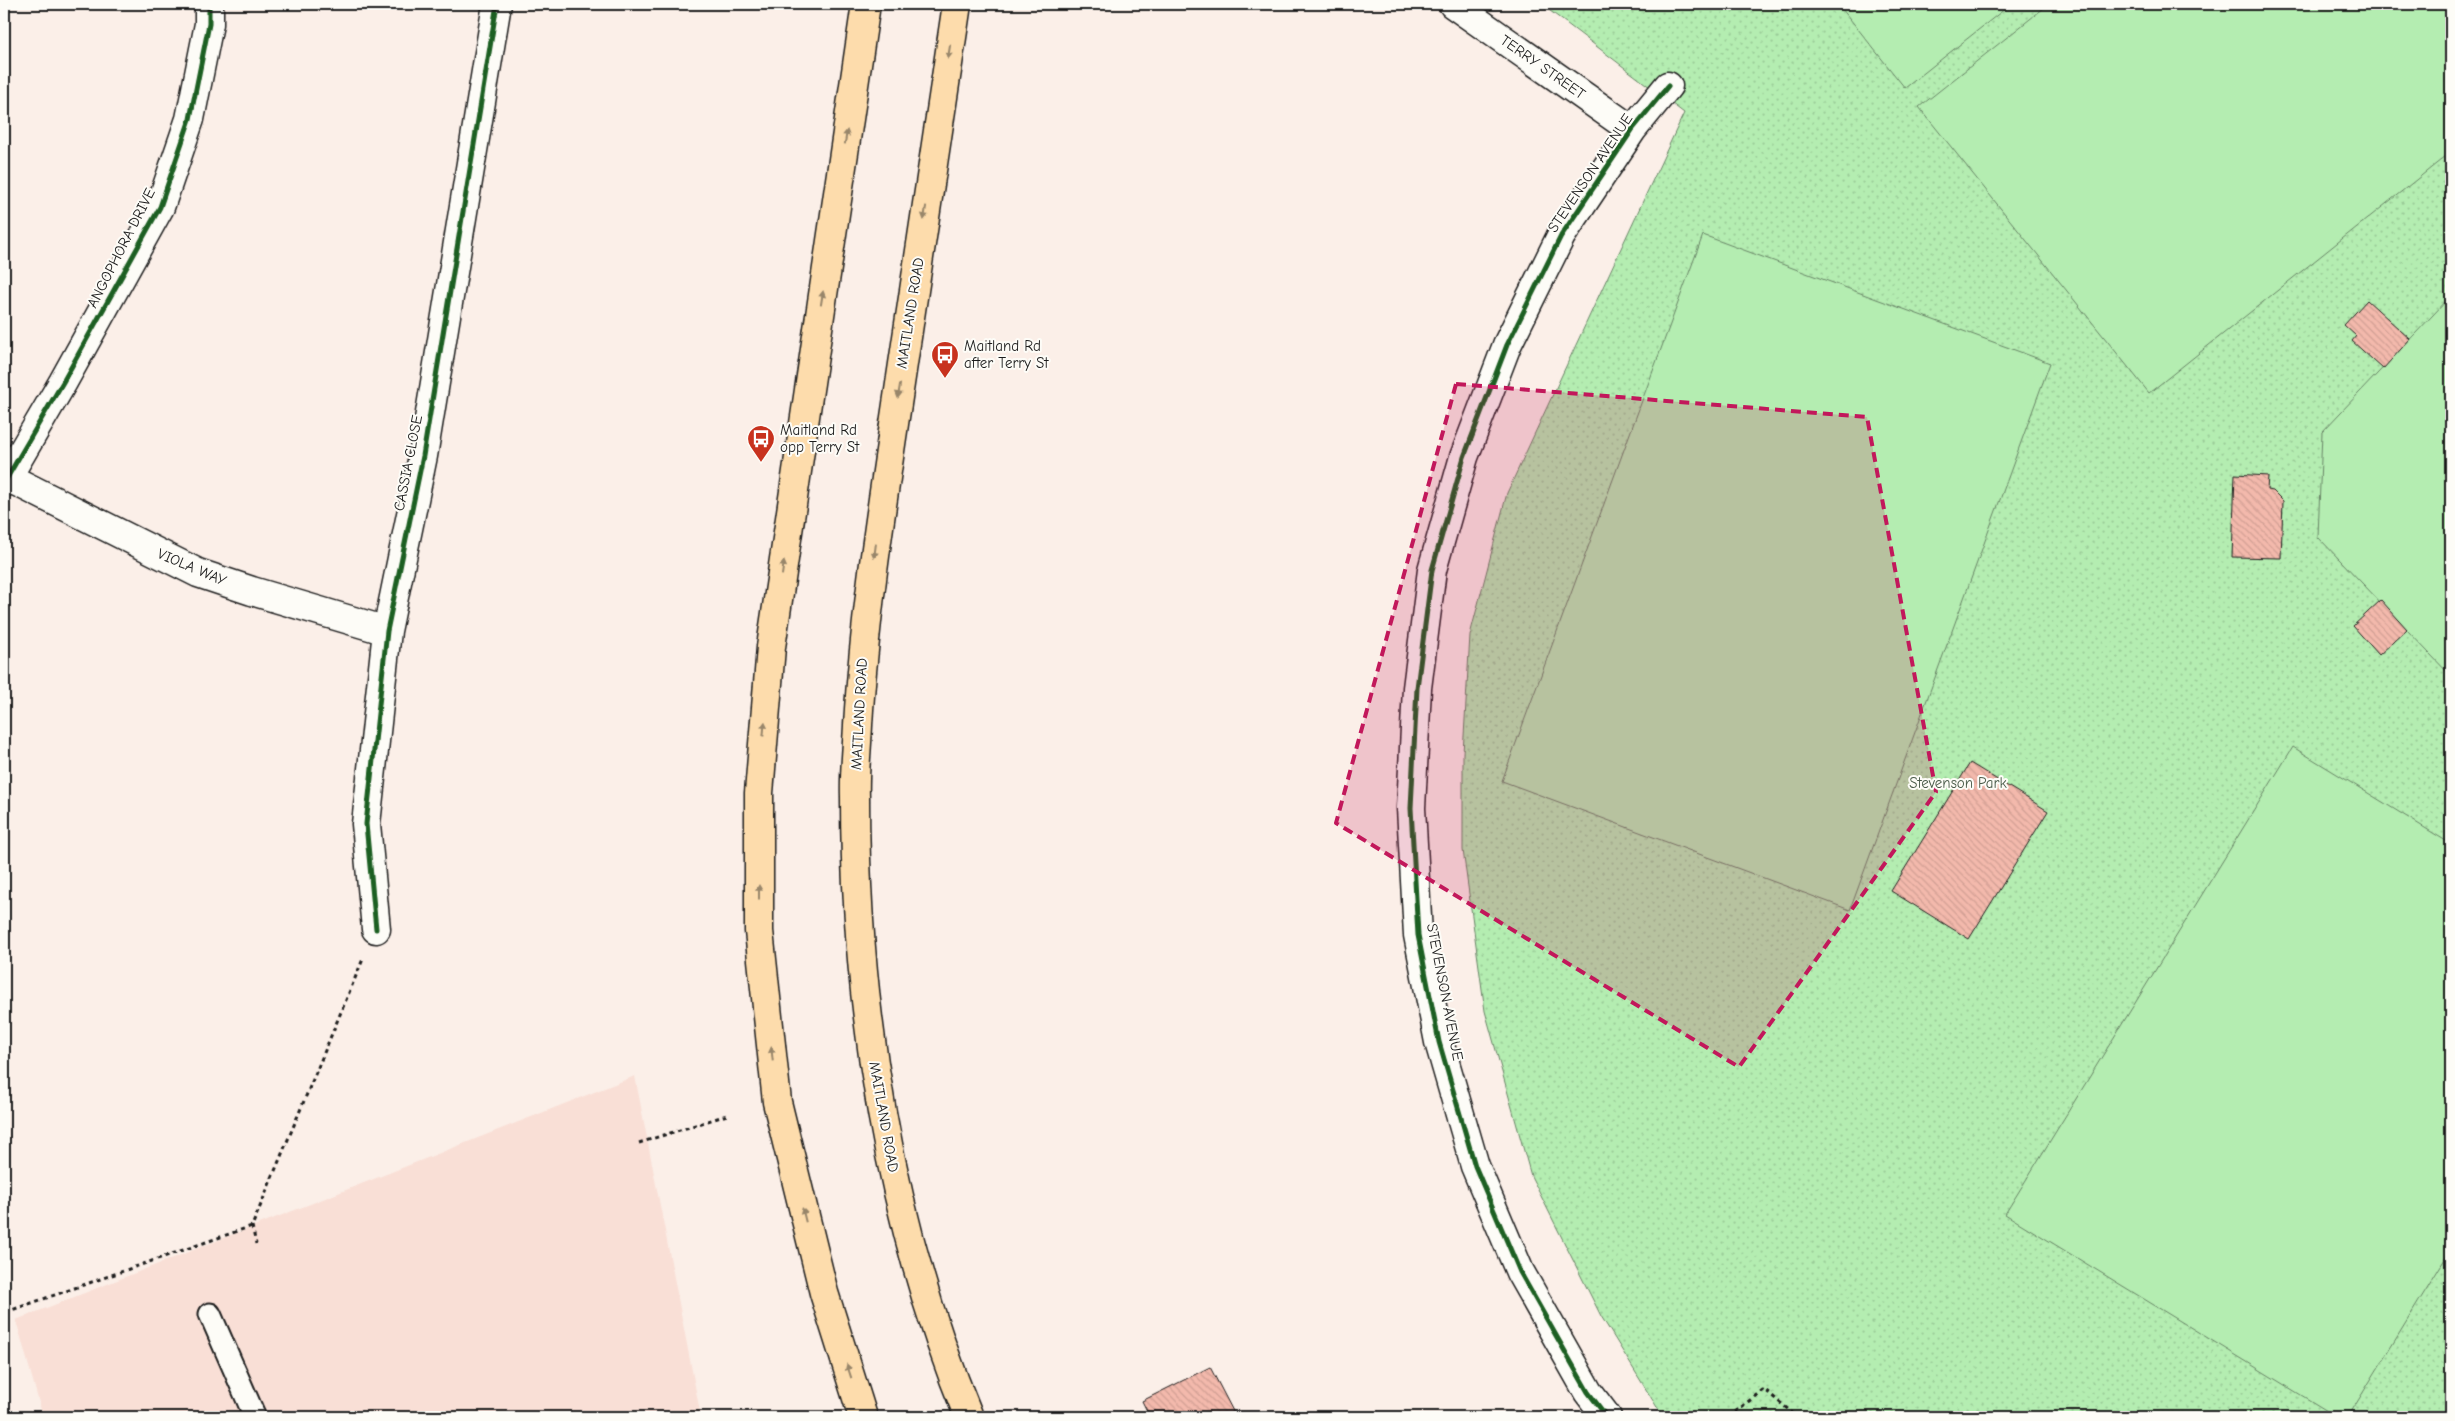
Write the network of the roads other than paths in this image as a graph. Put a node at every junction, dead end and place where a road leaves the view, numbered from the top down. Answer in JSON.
{"nodes":[{"id":1,"x":209,"y":4,"type":"edge"},
{"id":2,"x":497,"y":4,"type":"edge"},
{"id":3,"x":866,"y":4,"type":"edge"},
{"id":4,"x":956,"y":4,"type":"edge"},
{"id":5,"x":1453,"y":4,"type":"edge"},
{"id":6,"x":1668,"y":86,"type":"dead end"},
{"id":7,"x":1632,"y":130,"type":"junction"},
{"id":8,"x":6,"y":480,"type":"edge"},
{"id":9,"x":387,"y":631,"type":"junction"},
{"id":10,"x":376,"y":929,"type":"road end"},
{"id":11,"x":210,"y":1314,"type":"dead end"},
{"id":12,"x":255,"y":1417,"type":"edge"},
{"id":13,"x":863,"y":1417,"type":"edge"},
{"id":14,"x":969,"y":1417,"type":"edge"},
{"id":15,"x":1607,"y":1417,"type":"edge"}],
"edges":[{"from":1,"to":8,"type":"street","name":"ANGOPHORA DRIVE"},
{"from":2,"to":9,"type":"street","name":"CASSIA CLOSE"},
{"from":13,"to":3,"type":"main road","one_way":true},
{"from":4,"to":14,"type":"main road","name":"MAITLAND ROAD","one_way":true},
{"from":5,"to":7,"type":"street","name":"TERRY STREET"},
{"from":6,"to":7,"type":"street","name":"STEVENSON AVENUE"},
{"from":7,"to":15,"type":"street","name":"STEVENSON AVENUE"},
{"from":8,"to":9,"type":"street","name":"VIOLA WAY"},
{"from":9,"to":10,"type":"street","name":"CASSIA CLOSE"},
{"from":11,"to":12,"type":"lane"}]}
